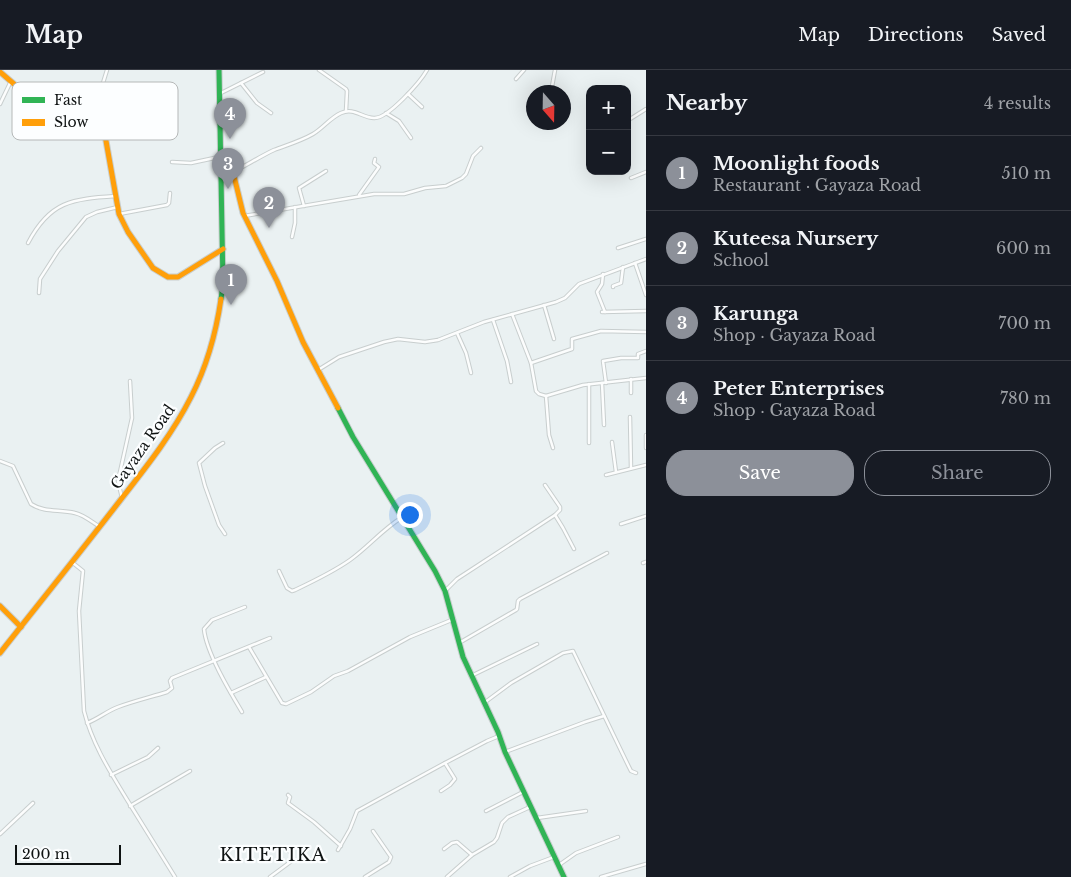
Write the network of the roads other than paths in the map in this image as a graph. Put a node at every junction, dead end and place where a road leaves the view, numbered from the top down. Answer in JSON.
{"nodes":[{"id":1,"x":219,"y":70,"type":"edge"},
{"id":2,"x":320,"y":70,"type":"edge"},
{"id":3,"x":427,"y":70,"type":"edge"},
{"id":4,"x":524,"y":70,"type":"edge"},
{"id":5,"x":555,"y":70,"type":"edge"},
{"id":6,"x":0,"y":72,"type":"edge"},
{"id":7,"x":263,"y":72,"type":"dead end"},
{"id":8,"x":516,"y":79,"type":"dead end"},
{"id":9,"x":11,"y":81,"type":"joint"},
{"id":10,"x":241,"y":83,"type":"junction"},
{"id":11,"x":552,"y":85,"type":"edge"},
{"id":12,"x":219,"y":93,"type":"junction"},
{"id":13,"x":408,"y":94,"type":"junction"},
{"id":14,"x":0,"y":104,"type":"edge"},
{"id":15,"x":422,"y":107,"type":"dead end"},
{"id":16,"x":646,"y":109,"type":"edge"},
{"id":17,"x":346,"y":111,"type":"junction"},
{"id":18,"x":272,"y":113,"type":"dead end"},
{"id":19,"x":386,"y":113,"type":"junction"},
{"id":20,"x":631,"y":118,"type":"edge"},
{"id":21,"x":411,"y":138,"type":"dead end"},
{"id":22,"x":106,"y":140,"type":"edge"},
{"id":23,"x":481,"y":148,"type":"dead end"},
{"id":24,"x":221,"y":156,"type":"junction"},
{"id":25,"x":375,"y":159,"type":"dead end"},
{"id":26,"x":172,"y":162,"type":"dead end"},
{"id":27,"x":221,"y":167,"type":"junction"},
{"id":28,"x":326,"y":171,"type":"dead end"},
{"id":29,"x":233,"y":172,"type":"junction"},
{"id":30,"x":646,"y":172,"type":"edge"},
{"id":31,"x":632,"y":178,"type":"dead end"},
{"id":32,"x":170,"y":193,"type":"dead end"},
{"id":33,"x":116,"y":196,"type":"junction"},
{"id":34,"x":358,"y":196,"type":"junction"},
{"id":35,"x":304,"y":206,"type":"junction"},
{"id":36,"x":118,"y":207,"type":"junction"},
{"id":37,"x":295,"y":207,"type":"junction"},
{"id":38,"x":119,"y":214,"type":"junction"},
{"id":39,"x":244,"y":216,"type":"junction"},
{"id":40,"x":292,"y":237,"type":"dead end"},
{"id":41,"x":646,"y":239,"type":"edge"},
{"id":42,"x":28,"y":242,"type":"dead end"},
{"id":43,"x":618,"y":248,"type":"dead end"},
{"id":44,"x":223,"y":249,"type":"junction"},
{"id":45,"x":646,"y":259,"type":"edge"},
{"id":46,"x":635,"y":263,"type":"junction"},
{"id":47,"x":623,"y":267,"type":"junction"},
{"id":48,"x":604,"y":274,"type":"junction"},
{"id":49,"x":613,"y":287,"type":"dead end"},
{"id":50,"x":39,"y":293,"type":"dead end"},
{"id":51,"x":646,"y":295,"type":"edge"},
{"id":52,"x":544,"y":305,"type":"junction"},
{"id":53,"x":646,"y":311,"type":"edge"},
{"id":54,"x":512,"y":314,"type":"junction"},
{"id":55,"x":493,"y":320,"type":"junction"},
{"id":56,"x":646,"y":332,"type":"edge"},
{"id":57,"x":457,"y":333,"type":"junction"},
{"id":58,"x":554,"y":339,"type":"dead end"},
{"id":59,"x":646,"y":352,"type":"edge"},
{"id":60,"x":531,"y":363,"type":"junction"},
{"id":61,"x":318,"y":370,"type":"junction"},
{"id":62,"x":471,"y":373,"type":"dead end"},
{"id":63,"x":646,"y":378,"type":"edge"},
{"id":64,"x":632,"y":379,"type":"junction"},
{"id":65,"x":130,"y":381,"type":"dead end"},
{"id":66,"x":511,"y":382,"type":"dead end"},
{"id":67,"x":604,"y":383,"type":"junction"},
{"id":68,"x":589,"y":384,"type":"junction"},
{"id":69,"x":631,"y":393,"type":"dead end"},
{"id":70,"x":546,"y":396,"type":"junction"},
{"id":71,"x":630,"y":417,"type":"dead end"},
{"id":72,"x":604,"y":425,"type":"dead end"},
{"id":73,"x":646,"y":435,"type":"edge"},
{"id":74,"x":612,"y":442,"type":"dead end"},
{"id":75,"x":223,"y":443,"type":"dead end"},
{"id":76,"x":589,"y":443,"type":"dead end"},
{"id":77,"x":553,"y":448,"type":"dead end"},
{"id":78,"x":646,"y":448,"type":"edge"},
{"id":79,"x":0,"y":462,"type":"edge"},
{"id":80,"x":646,"y":465,"type":"edge"},
{"id":81,"x":631,"y":468,"type":"junction"},
{"id":82,"x":616,"y":472,"type":"junction"},
{"id":83,"x":606,"y":475,"type":"dead end"},
{"id":84,"x":545,"y":485,"type":"dead end"},
{"id":85,"x":122,"y":498,"type":"junction"},
{"id":86,"x":554,"y":515,"type":"junction"},
{"id":87,"x":646,"y":516,"type":"edge"},
{"id":88,"x":401,"y":518,"type":"junction"},
{"id":89,"x":621,"y":524,"type":"dead end"},
{"id":90,"x":100,"y":527,"type":"junction"},
{"id":91,"x":225,"y":534,"type":"dead end"},
{"id":92,"x":574,"y":549,"type":"dead end"},
{"id":93,"x":607,"y":553,"type":"dead end"},
{"id":94,"x":72,"y":562,"type":"junction"},
{"id":95,"x":278,"y":571,"type":"dead end"},
{"id":96,"x":445,"y":591,"type":"junction"},
{"id":97,"x":0,"y":606,"type":"edge"},
{"id":98,"x":245,"y":607,"type":"dead end"},
{"id":99,"x":454,"y":619,"type":"junction"},
{"id":100,"x":21,"y":627,"type":"junction"},
{"id":101,"x":270,"y":638,"type":"dead end"},
{"id":102,"x":459,"y":643,"type":"junction"},
{"id":103,"x":536,"y":644,"type":"dead end"},
{"id":104,"x":249,"y":647,"type":"junction"},
{"id":105,"x":0,"y":653,"type":"edge"},
{"id":106,"x":216,"y":661,"type":"junction"},
{"id":107,"x":471,"y":676,"type":"junction"},
{"id":108,"x":266,"y":677,"type":"junction"},
{"id":109,"x":231,"y":693,"type":"junction"},
{"id":110,"x":483,"y":703,"type":"junction"},
{"id":111,"x":242,"y":712,"type":"dead end"},
{"id":112,"x":604,"y":716,"type":"junction"},
{"id":113,"x":87,"y":723,"type":"junction"},
{"id":114,"x":499,"y":736,"type":"junction"},
{"id":115,"x":158,"y":748,"type":"dead end"},
{"id":116,"x":505,"y":752,"type":"junction"},
{"id":117,"x":445,"y":763,"type":"junction"},
{"id":118,"x":190,"y":771,"type":"dead end"},
{"id":119,"x":636,"y":773,"type":"dead end"},
{"id":120,"x":111,"y":775,"type":"junction"},
{"id":121,"x":441,"y":791,"type":"dead end"},
{"id":122,"x":524,"y":792,"type":"junction"},
{"id":123,"x":288,"y":795,"type":"dead end"},
{"id":124,"x":33,"y":803,"type":"dead end"},
{"id":125,"x":130,"y":806,"type":"junction"},
{"id":126,"x":532,"y":807,"type":"junction"},
{"id":127,"x":486,"y":810,"type":"dead end"},
{"id":128,"x":586,"y":811,"type":"dead end"},
{"id":129,"x":537,"y":818,"type":"junction"},
{"id":130,"x":373,"y":830,"type":"dead end"},
{"id":131,"x":0,"y":834,"type":"edge"},
{"id":132,"x":618,"y":837,"type":"dead end"},
{"id":133,"x":341,"y":846,"type":"junction"},
{"id":134,"x":286,"y":849,"type":"dead end"},
{"id":135,"x":444,"y":849,"type":"dead end"},
{"id":136,"x":338,"y":850,"type":"dead end"},
{"id":137,"x":472,"y":855,"type":"junction"},
{"id":138,"x":554,"y":857,"type":"junction"},
{"id":139,"x":646,"y":864,"type":"edge"},
{"id":140,"x":558,"y":865,"type":"junction"},
{"id":141,"x":175,"y":877,"type":"edge"},
{"id":142,"x":270,"y":877,"type":"edge"},
{"id":143,"x":365,"y":877,"type":"edge"},
{"id":144,"x":447,"y":877,"type":"edge"},
{"id":145,"x":510,"y":877,"type":"edge"},
{"id":146,"x":564,"y":877,"type":"edge"},
{"id":147,"x":601,"y":877,"type":"edge"}],
"edges":[{"from":1,"to":12,"type":"street","name":"Gayaza Road"},
{"from":2,"to":17,"type":"street"},
{"from":3,"to":13,"type":"street"},
{"from":4,"to":8,"type":"street"},
{"from":5,"to":11,"type":"street"},
{"from":6,"to":9,"type":"street"},
{"from":7,"to":10,"type":"street"},
{"from":9,"to":14,"type":"street"},
{"from":10,"to":12,"type":"street"},
{"from":10,"to":18,"type":"street"},
{"from":12,"to":24,"type":"street","name":"Gayaza Road"},
{"from":13,"to":15,"type":"street"},
{"from":13,"to":19,"type":"street"},
{"from":16,"to":20,"type":"street"},
{"from":17,"to":19,"type":"street"},
{"from":17,"to":29,"type":"street"},
{"from":19,"to":21,"type":"street"},
{"from":22,"to":33,"type":"street"},
{"from":23,"to":34,"type":"street"},
{"from":24,"to":26,"type":"street"},
{"from":24,"to":27,"type":"street","name":"Gayaza Road"},
{"from":25,"to":34,"type":"street"},
{"from":27,"to":29,"type":"street"},
{"from":27,"to":44,"type":"street","name":"Gayaza Road"},
{"from":28,"to":35,"type":"street"},
{"from":29,"to":39,"type":"street"},
{"from":30,"to":31,"type":"street"},
{"from":32,"to":38,"type":"street"},
{"from":33,"to":36,"type":"street"},
{"from":33,"to":42,"type":"street"},
{"from":34,"to":35,"type":"street"},
{"from":35,"to":37,"type":"street"},
{"from":36,"to":38,"type":"street"},
{"from":36,"to":50,"type":"street"},
{"from":37,"to":39,"type":"street"},
{"from":37,"to":40,"type":"street"},
{"from":38,"to":44,"type":"street"},
{"from":39,"to":61,"type":"street"},
{"from":41,"to":43,"type":"street"},
{"from":44,"to":85,"type":"street","name":"Gayaza Road"},
{"from":45,"to":46,"type":"street"},
{"from":46,"to":47,"type":"street"},
{"from":46,"to":51,"type":"street"},
{"from":47,"to":48,"type":"street"},
{"from":47,"to":49,"type":"street"},
{"from":48,"to":52,"type":"street"},
{"from":48,"to":53,"type":"street"},
{"from":52,"to":54,"type":"street"},
{"from":52,"to":58,"type":"street"},
{"from":54,"to":55,"type":"street"},
{"from":54,"to":60,"type":"street"},
{"from":55,"to":57,"type":"street"},
{"from":55,"to":66,"type":"street"},
{"from":56,"to":60,"type":"street"},
{"from":57,"to":61,"type":"street"},
{"from":57,"to":62,"type":"street"},
{"from":59,"to":67,"type":"street"},
{"from":60,"to":70,"type":"street"},
{"from":61,"to":88,"type":"street"},
{"from":63,"to":64,"type":"street"},
{"from":64,"to":67,"type":"street"},
{"from":64,"to":69,"type":"street"},
{"from":65,"to":85,"type":"street"},
{"from":67,"to":68,"type":"street"},
{"from":67,"to":72,"type":"street"},
{"from":68,"to":70,"type":"street"},
{"from":68,"to":76,"type":"street"},
{"from":70,"to":77,"type":"street"},
{"from":71,"to":81,"type":"street"},
{"from":73,"to":78,"type":"street"},
{"from":74,"to":82,"type":"street"},
{"from":75,"to":91,"type":"street"},
{"from":79,"to":90,"type":"street"},
{"from":80,"to":81,"type":"street"},
{"from":81,"to":82,"type":"street"},
{"from":82,"to":83,"type":"street"},
{"from":84,"to":86,"type":"street"},
{"from":85,"to":90,"type":"street","name":"Gayaza Road"},
{"from":86,"to":92,"type":"street"},
{"from":86,"to":96,"type":"street"},
{"from":87,"to":89,"type":"street"},
{"from":88,"to":95,"type":"street"},
{"from":88,"to":96,"type":"street"},
{"from":90,"to":94,"type":"street","name":"Gayaza Road"},
{"from":93,"to":102,"type":"street"},
{"from":94,"to":100,"type":"street","name":"Gayaza Road"},
{"from":94,"to":113,"type":"street"},
{"from":96,"to":99,"type":"street"},
{"from":97,"to":100,"type":"street"},
{"from":98,"to":106,"type":"street"},
{"from":99,"to":102,"type":"street"},
{"from":99,"to":108,"type":"street"},
{"from":100,"to":105,"type":"street","name":"Gayaza Road"},
{"from":101,"to":104,"type":"street"},
{"from":102,"to":107,"type":"street"},
{"from":103,"to":107,"type":"street"},
{"from":104,"to":106,"type":"street"},
{"from":104,"to":108,"type":"street"},
{"from":106,"to":109,"type":"street"},
{"from":106,"to":113,"type":"street"},
{"from":107,"to":110,"type":"street"},
{"from":108,"to":109,"type":"street"},
{"from":109,"to":111,"type":"street"},
{"from":110,"to":112,"type":"street"},
{"from":110,"to":114,"type":"street"},
{"from":112,"to":116,"type":"street"},
{"from":112,"to":119,"type":"street"},
{"from":113,"to":120,"type":"street"},
{"from":114,"to":116,"type":"street"},
{"from":114,"to":117,"type":"street"},
{"from":115,"to":120,"type":"street"},
{"from":116,"to":122,"type":"street"},
{"from":117,"to":121,"type":"street"},
{"from":117,"to":133,"type":"street"},
{"from":118,"to":125,"type":"street"},
{"from":120,"to":125,"type":"street"},
{"from":122,"to":126,"type":"street"},
{"from":122,"to":127,"type":"street"},
{"from":123,"to":133,"type":"street"},
{"from":124,"to":131,"type":"street"},
{"from":125,"to":141,"type":"street"},
{"from":126,"to":129,"type":"street"},
{"from":126,"to":137,"type":"street"},
{"from":128,"to":129,"type":"street"},
{"from":129,"to":138,"type":"street"},
{"from":130,"to":143,"type":"street"},
{"from":132,"to":140,"type":"street"},
{"from":133,"to":136,"type":"street"},
{"from":134,"to":142,"type":"street"},
{"from":135,"to":137,"type":"street"},
{"from":137,"to":144,"type":"street"},
{"from":138,"to":140,"type":"street"},
{"from":138,"to":145,"type":"street"},
{"from":139,"to":147,"type":"street"},
{"from":140,"to":146,"type":"street"}]}
